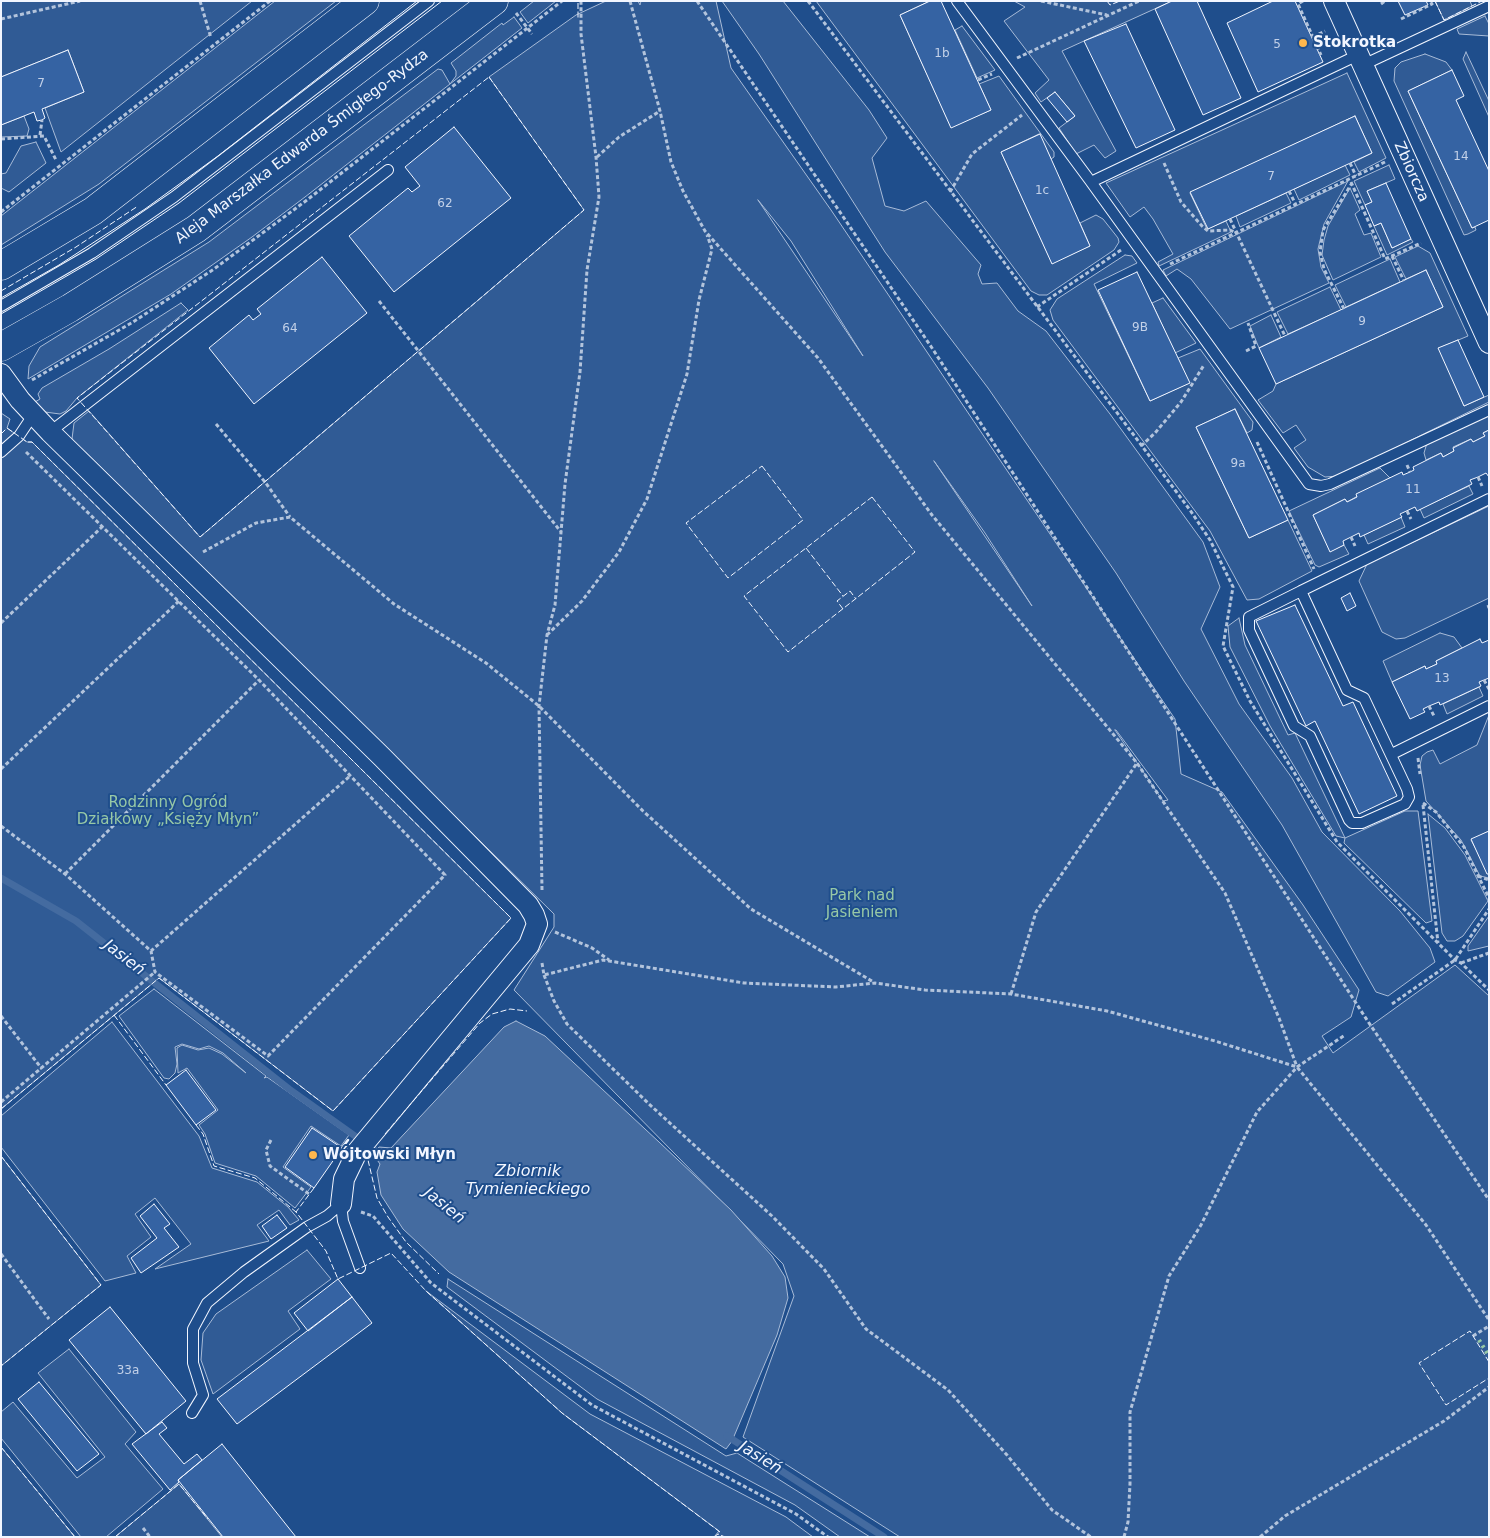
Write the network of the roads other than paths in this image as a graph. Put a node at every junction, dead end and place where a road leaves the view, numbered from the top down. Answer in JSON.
{"nodes":[{"id":1,"x":365,"y":1,"type":"edge"},
{"id":2,"x":429,"y":1,"type":"edge"},
{"id":3,"x":957,"y":1,"type":"edge"},
{"id":4,"x":1334,"y":1,"type":"edge"},
{"id":5,"x":1489,"y":6,"type":"edge"},
{"id":6,"x":498,"y":7,"type":"edge"},
{"id":7,"x":1360,"y":60,"type":"junction"},
{"id":8,"x":388,"y":170,"type":"dead end"},
{"id":9,"x":1091,"y":182,"type":"junction"},
{"id":10,"x":1,"y":266,"type":"edge"},
{"id":11,"x":1,"y":306,"type":"edge"},
{"id":12,"x":1489,"y":343,"type":"edge"},
{"id":13,"x":1,"y":346,"type":"edge"},
{"id":14,"x":1,"y":374,"type":"edge"},
{"id":15,"x":1489,"y":410,"type":"edge"},
{"id":16,"x":33,"y":415,"type":"junction"},
{"id":17,"x":50,"y":432,"type":"junction"},
{"id":18,"x":1,"y":452,"type":"edge"},
{"id":19,"x":1489,"y":499,"type":"edge"},
{"id":20,"x":1301,"y":592,"type":"junction"},
{"id":21,"x":1489,"y":706,"type":"edge"},
{"id":22,"x":1392,"y":754,"type":"junction"},
{"id":23,"x":341,"y":1204,"type":"junction"},
{"id":24,"x":360,"y":1268,"type":"dead end"},
{"id":25,"x":192,"y":1412,"type":"dead end"}],
"edges":[{"from":1,"to":10,"type":"main road"},
{"from":2,"to":11,"type":"lane"},
{"from":3,"to":9,"type":"lane"},
{"from":4,"to":7,"type":"street","name":"Zbiorcza"},
{"from":5,"to":7,"type":"lane"},
{"from":6,"to":13,"type":"main road","name":"Aleja Marszałka Edwarda Śmigłego-Rydza"},
{"from":7,"to":9,"type":"lane"},
{"from":7,"to":12,"type":"street","name":"Zbiorcza"},
{"from":8,"to":17,"type":"lane"},
{"from":9,"to":15,"type":"lane"},
{"from":14,"to":16,"type":"street"},
{"from":16,"to":17,"type":"street"},
{"from":16,"to":18,"type":"lane"},
{"from":17,"to":23,"type":"street"},
{"from":19,"to":20,"type":"lane"},
{"from":20,"to":22,"type":"lane"},
{"from":20,"to":22,"type":"lane"},
{"from":21,"to":22,"type":"lane"},
{"from":23,"to":24,"type":"lane"},
{"from":23,"to":25,"type":"lane"}]}
